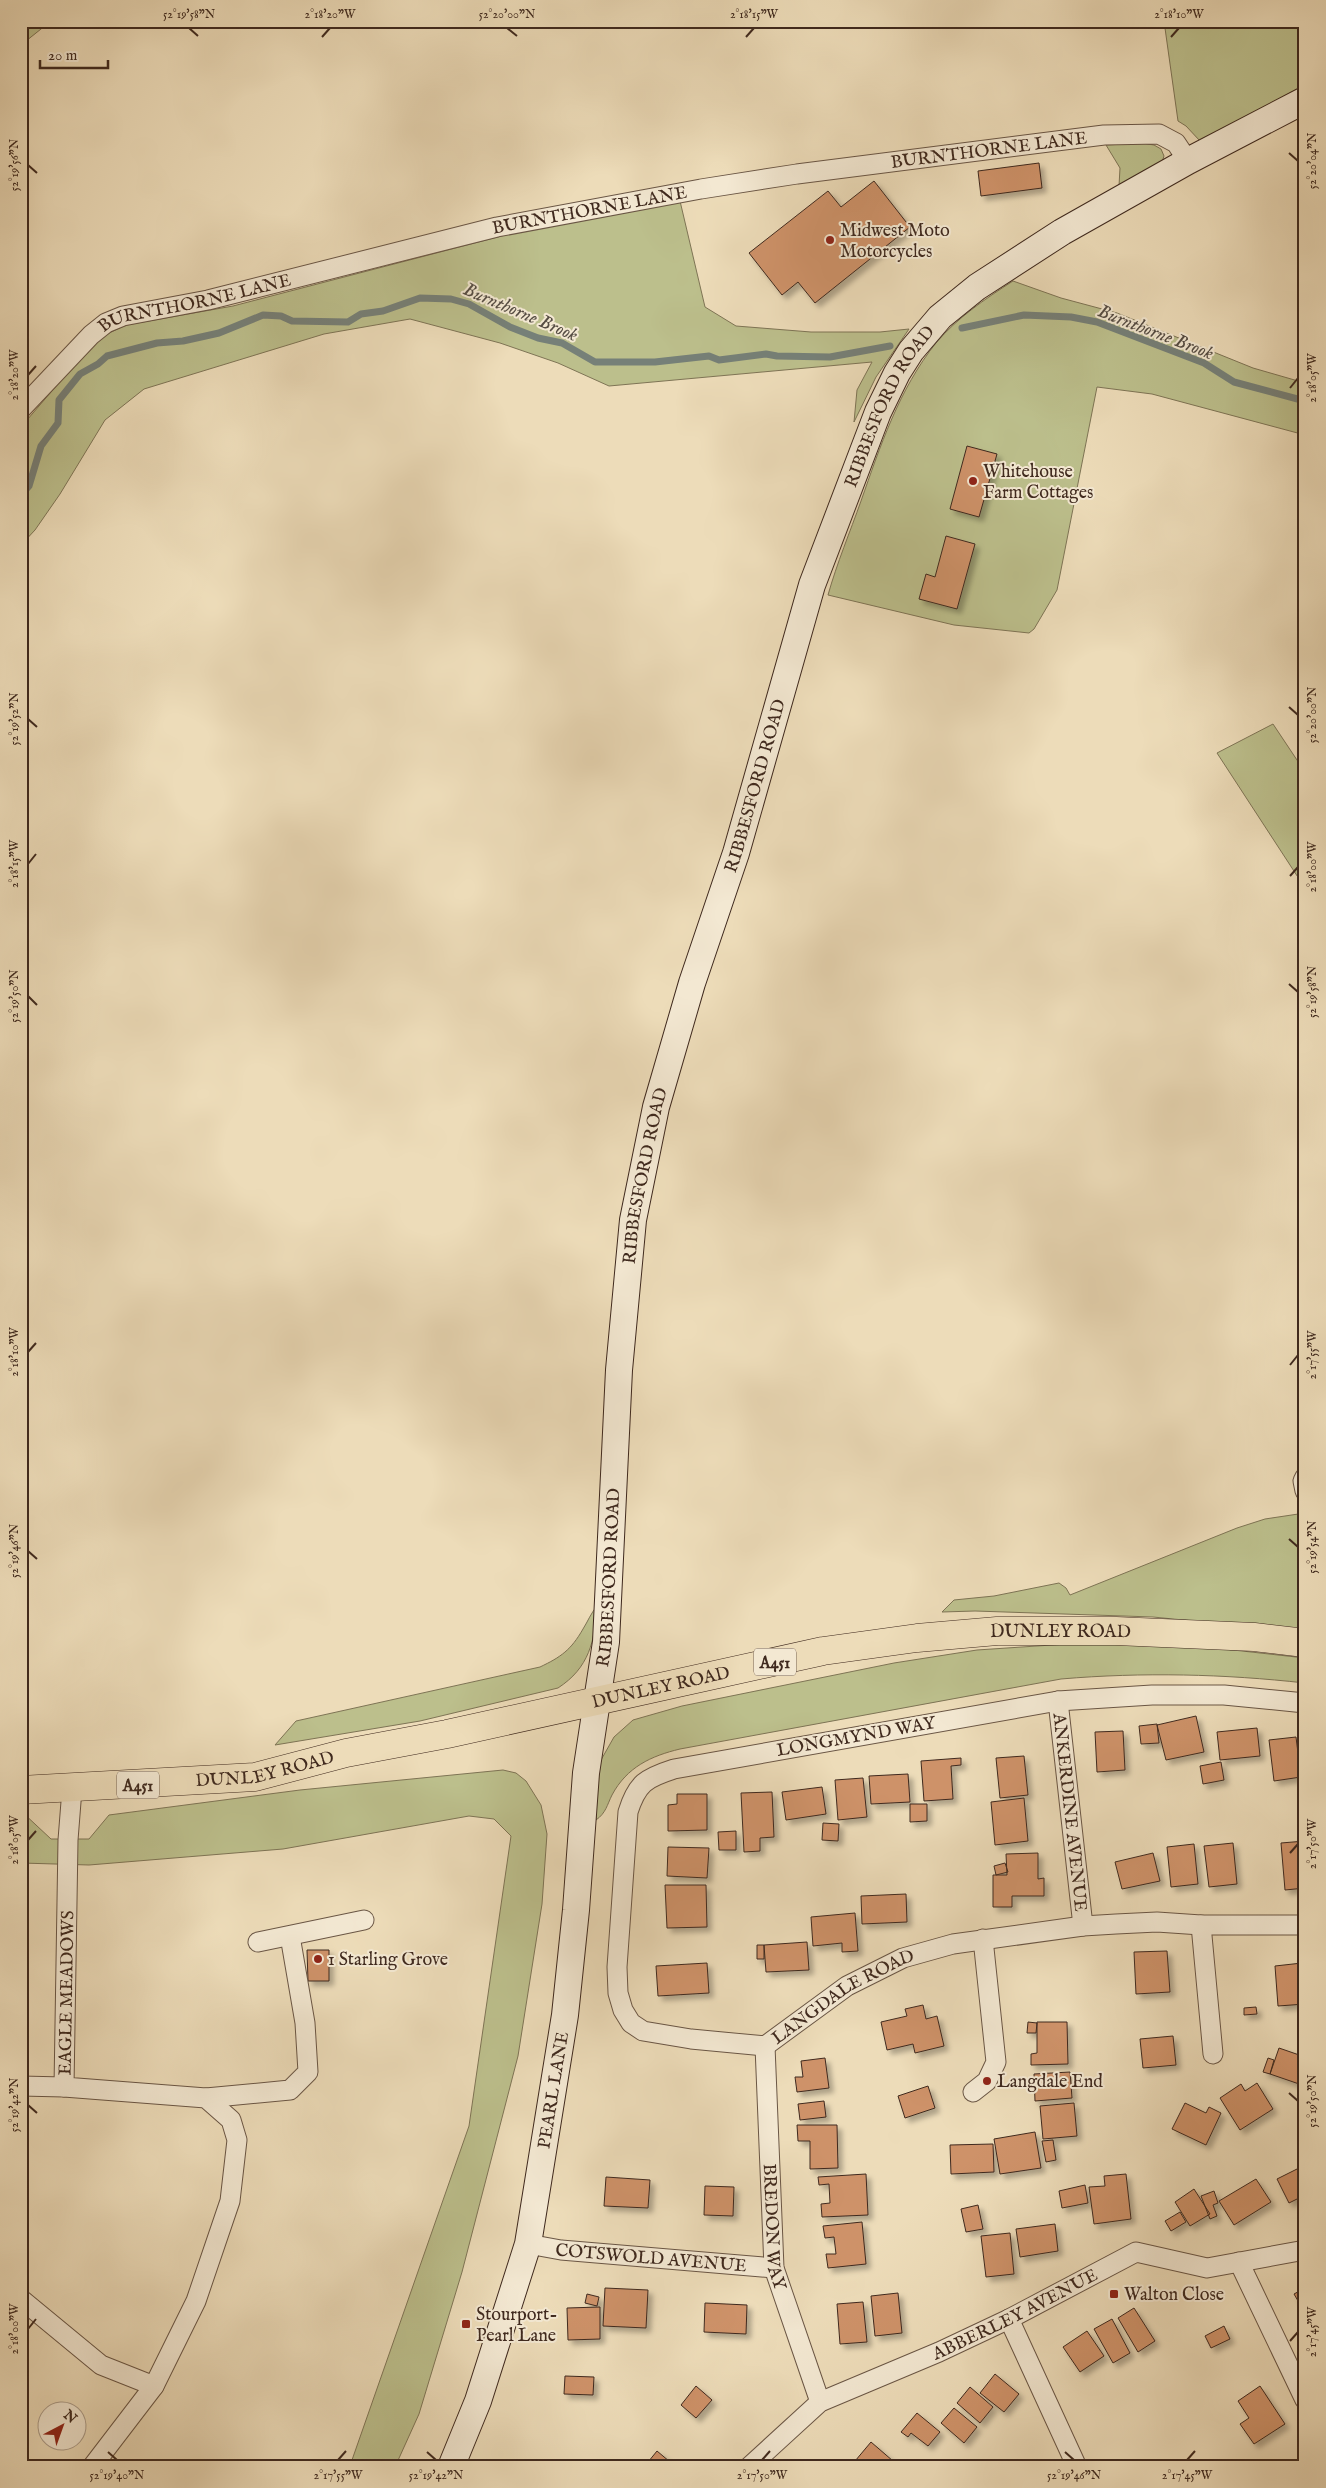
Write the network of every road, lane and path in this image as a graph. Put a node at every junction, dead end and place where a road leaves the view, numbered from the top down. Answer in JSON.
{"nodes":[{"id":1,"x":1305,"y":100,"type":"edge"},
{"id":2,"x":1188,"y":161,"type":"junction"},
{"id":3,"x":21,"y":408,"type":"edge"},
{"id":4,"x":1305,"y":1477,"type":"edge"},
{"id":5,"x":1305,"y":1490,"type":"edge"},
{"id":6,"x":1305,"y":1643,"type":"edge"},
{"id":7,"x":596,"y":1701,"type":"junction"},
{"id":8,"x":1058,"y":1701,"type":"junction"},
{"id":9,"x":1305,"y":1703,"type":"edge"},
{"id":10,"x":72,"y":1789,"type":"junction"},
{"id":11,"x":21,"y":1790,"type":"edge"},
{"id":12,"x":364,"y":1920,"type":"dead end"},
{"id":13,"x":1201,"y":1925,"type":"junction"},
{"id":14,"x":1305,"y":1925,"type":"edge"},
{"id":15,"x":1083,"y":1926,"type":"junction"},
{"id":16,"x":290,"y":1936,"type":"junction"},
{"id":17,"x":983,"y":1938,"type":"junction"},
{"id":18,"x":258,"y":1942,"type":"dead end"},
{"id":19,"x":623,"y":2010,"type":"joint"},
{"id":20,"x":765,"y":2046,"type":"junction"},
{"id":21,"x":1213,"y":2054,"type":"dead end"},
{"id":22,"x":21,"y":2086,"type":"edge"},
{"id":23,"x":64,"y":2087,"type":"junction"},
{"id":24,"x":973,"y":2092,"type":"dead end"},
{"id":25,"x":206,"y":2098,"type":"junction"},
{"id":26,"x":528,"y":2244,"type":"junction"},
{"id":27,"x":1305,"y":2250,"type":"edge"},
{"id":28,"x":1239,"y":2262,"type":"junction"},
{"id":29,"x":774,"y":2268,"type":"junction"},
{"id":30,"x":21,"y":2299,"type":"edge"},
{"id":31,"x":1009,"y":2319,"type":"junction"},
{"id":32,"x":154,"y":2386,"type":"junction"},
{"id":33,"x":1305,"y":2400,"type":"edge"},
{"id":34,"x":820,"y":2402,"type":"junction"},
{"id":35,"x":92,"y":2467,"type":"edge"},
{"id":36,"x":451,"y":2467,"type":"edge"},
{"id":37,"x":749,"y":2467,"type":"edge"},
{"id":38,"x":1077,"y":2467,"type":"edge"}],
"edges":[{"from":1,"to":2,"type":"main road","name":"RIBBESFORD ROAD"},
{"from":2,"to":3,"type":"street","name":"BURNTHORNE LANE"},
{"from":2,"to":7,"type":"main road","name":"RIBBESFORD ROAD"},
{"from":4,"to":5,"type":"street"},
{"from":6,"to":7,"type":"main road","name":"DUNLEY ROAD","number":"A451"},
{"from":7,"to":10,"type":"main road","name":"DUNLEY ROAD","number":"A451"},
{"from":7,"to":26,"type":"main road","name":"PEARL LANE"},
{"from":8,"to":9,"type":"street","name":"LONGMYND WAY"},
{"from":8,"to":15,"type":"street","name":"ANKERDINE AVENUE"},
{"from":8,"to":19,"type":"street","name":"LONGMYND WAY"},
{"from":10,"to":11,"type":"main road","name":"DUNLEY ROAD","number":"A451"},
{"from":10,"to":23,"type":"street","name":"EAGLE MEADOWS"},
{"from":12,"to":16,"type":"street"},
{"from":13,"to":14,"type":"street","name":"LANGDALE ROAD"},
{"from":13,"to":15,"type":"street","name":"LANGDALE ROAD"},
{"from":13,"to":21,"type":"street"},
{"from":15,"to":17,"type":"street","name":"LANGDALE ROAD"},
{"from":16,"to":18,"type":"street"},
{"from":16,"to":25,"type":"street","name":"EAGLE MEADOWS"},
{"from":17,"to":20,"type":"street","name":"LANGDALE ROAD"},
{"from":17,"to":24,"type":"street"},
{"from":19,"to":20,"type":"street","name":"LANGDALE ROAD"},
{"from":20,"to":29,"type":"street","name":"BREDON WAY"},
{"from":22,"to":23,"type":"street"},
{"from":23,"to":25,"type":"street","name":"EAGLE MEADOWS"},
{"from":25,"to":32,"type":"street"},
{"from":26,"to":29,"type":"street","name":"COTSWOLD AVENUE"},
{"from":26,"to":36,"type":"main road","name":"PEARL LANE"},
{"from":27,"to":28,"type":"street","name":"ABBERLEY AVENUE"},
{"from":28,"to":31,"type":"street","name":"ABBERLEY AVENUE"},
{"from":28,"to":33,"type":"street"},
{"from":29,"to":34,"type":"street","name":"BREDON WAY"},
{"from":30,"to":32,"type":"street"},
{"from":31,"to":34,"type":"street","name":"ABBERLEY AVENUE"},
{"from":31,"to":38,"type":"street"},
{"from":32,"to":35,"type":"street"},
{"from":34,"to":37,"type":"street","name":"ABBERLEY AVENUE"}]}
